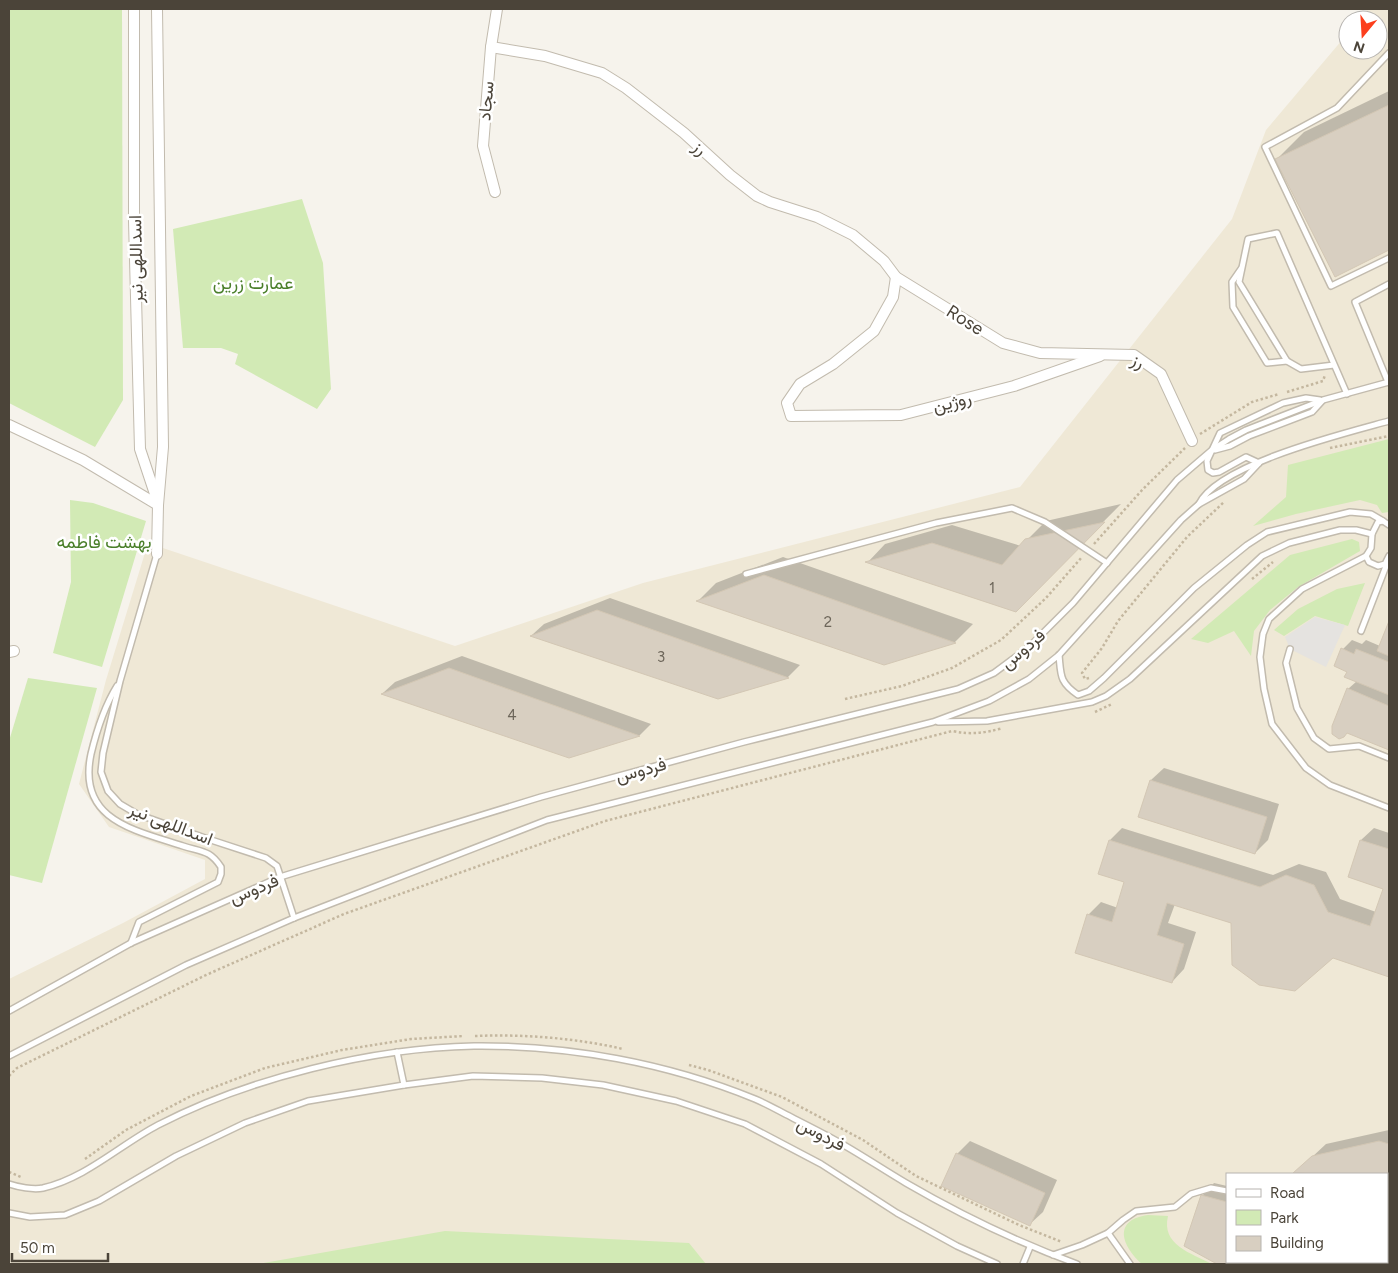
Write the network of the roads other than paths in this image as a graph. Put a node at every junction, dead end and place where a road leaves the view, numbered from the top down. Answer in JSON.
{"nodes":[{"id":1,"x":134,"y":9,"type":"edge"},
{"id":2,"x":157,"y":9,"type":"edge"},
{"id":3,"x":497,"y":9,"type":"edge"},
{"id":4,"x":491,"y":47,"type":"junction"},
{"id":5,"x":1389,"y":54,"type":"edge"},
{"id":6,"x":495,"y":192,"type":"dead end"},
{"id":7,"x":1389,"y":258,"type":"edge"},
{"id":8,"x":1243,"y":266,"type":"junction"},
{"id":9,"x":896,"y":277,"type":"junction"},
{"id":10,"x":1389,"y":284,"type":"edge"},
{"id":11,"x":1040,"y":353,"type":"joint"},
{"id":12,"x":1107,"y":354,"type":"junction"},
{"id":13,"x":1287,"y":361,"type":"junction"},
{"id":14,"x":1334,"y":365,"type":"junction"},
{"id":15,"x":1388,"y":382,"type":"edge"},
{"id":16,"x":1347,"y":394,"type":"junction"},
{"id":17,"x":1323,"y":400,"type":"junction"},
{"id":18,"x":1389,"y":421,"type":"edge"},
{"id":19,"x":9,"y":426,"type":"edge"},
{"id":20,"x":1192,"y":441,"type":"road end"},
{"id":21,"x":1212,"y":450,"type":"junction"},
{"id":22,"x":1259,"y":463,"type":"junction"},
{"id":23,"x":1199,"y":504,"type":"junction"},
{"id":24,"x":158,"y":506,"type":"junction"},
{"id":25,"x":1383,"y":521,"type":"junction"},
{"id":26,"x":1389,"y":525,"type":"edge"},
{"id":27,"x":1372,"y":534,"type":"junction"},
{"id":28,"x":157,"y":554,"type":"joint"},
{"id":29,"x":1366,"y":556,"type":"junction"},
{"id":30,"x":1389,"y":558,"type":"edge"},
{"id":31,"x":1107,"y":563,"type":"junction"},
{"id":32,"x":746,"y":574,"type":"dead end"},
{"id":33,"x":1361,"y":631,"type":"dead end"},
{"id":34,"x":1290,"y":649,"type":"dead end"},
{"id":35,"x":1059,"y":655,"type":"junction"},
{"id":36,"x":120,"y":681,"type":"junction"},
{"id":37,"x":933,"y":722,"type":"junction"},
{"id":38,"x":1389,"y":758,"type":"edge"},
{"id":39,"x":1389,"y":808,"type":"edge"},
{"id":40,"x":280,"y":877,"type":"junction"},
{"id":41,"x":294,"y":918,"type":"junction"},
{"id":42,"x":131,"y":943,"type":"junction"},
{"id":43,"x":9,"y":1011,"type":"edge"},
{"id":44,"x":397,"y":1052,"type":"junction"},
{"id":45,"x":9,"y":1056,"type":"edge"},
{"id":46,"x":404,"y":1085,"type":"junction"},
{"id":47,"x":9,"y":1184,"type":"edge"},
{"id":48,"x":1226,"y":1190,"type":"edge"},
{"id":49,"x":9,"y":1213,"type":"edge"},
{"id":50,"x":1108,"y":1233,"type":"junction"},
{"id":51,"x":1030,"y":1247,"type":"junction"},
{"id":52,"x":1052,"y":1255,"type":"junction"},
{"id":53,"x":997,"y":1264,"type":"edge"},
{"id":54,"x":1023,"y":1264,"type":"edge"},
{"id":55,"x":1077,"y":1264,"type":"edge"},
{"id":56,"x":1130,"y":1264,"type":"edge"}],
"edges":[{"from":1,"to":24,"type":"street","name":"اسداللهی نیر"},
{"from":2,"to":24,"type":"street","name":"اسداللهی نیر"},
{"from":3,"to":4,"type":"street","name":"سجاد"},
{"from":4,"to":6,"type":"street","name":"سجاد"},
{"from":4,"to":9,"type":"street","name":"رز"},
{"from":5,"to":7,"type":"lane"},
{"from":8,"to":13,"type":"lane"},
{"from":8,"to":13,"type":"lane"},
{"from":8,"to":14,"type":"lane"},
{"from":9,"to":11,"type":"street","name":"Rose"},
{"from":9,"to":12,"type":"street","name":"روژین"},
{"from":10,"to":15,"type":"lane"},
{"from":11,"to":12,"type":"street","name":"رز"},
{"from":12,"to":20,"type":"street","name":"رز"},
{"from":13,"to":14,"type":"lane"},
{"from":14,"to":16,"type":"lane"},
{"from":15,"to":16,"type":"lane"},
{"from":16,"to":17,"type":"lane"},
{"from":17,"to":21,"type":"lane"},
{"from":17,"to":21,"type":"lane"},
{"from":18,"to":22,"type":"lane"},
{"from":19,"to":24,"type":"street"},
{"from":21,"to":22,"type":"lane"},
{"from":21,"to":31,"type":"lane","name":"فردوس"},
{"from":22,"to":23,"type":"lane"},
{"from":22,"to":23,"type":"lane"},
{"from":23,"to":35,"type":"lane","name":"فردوس"},
{"from":24,"to":28,"type":"street","name":"اسداللهی نیر"},
{"from":25,"to":26,"type":"lane"},
{"from":25,"to":27,"type":"lane"},
{"from":25,"to":35,"type":"lane"},
{"from":27,"to":29,"type":"lane"},
{"from":27,"to":37,"type":"lane"},
{"from":28,"to":36,"type":"lane","name":"اسداللهی نیر"},
{"from":29,"to":30,"type":"lane"},
{"from":29,"to":39,"type":"lane"},
{"from":30,"to":33,"type":"lane"},
{"from":31,"to":32,"type":"lane"},
{"from":31,"to":40,"type":"lane","name":"فردوس"},
{"from":34,"to":38,"type":"lane"},
{"from":35,"to":37,"type":"lane","name":"فردوس"},
{"from":36,"to":40,"type":"lane","name":"اسداللهی نیر"},
{"from":36,"to":42,"type":"lane","name":"اسداللهی نیر"},
{"from":37,"to":41,"type":"lane","name":"فردوس"},
{"from":40,"to":41,"type":"lane","name":"اسداللهی نیر"},
{"from":40,"to":42,"type":"lane","name":"فردوس"},
{"from":41,"to":45,"type":"lane","name":"فردوس"},
{"from":42,"to":43,"type":"lane","name":"فردوس"},
{"from":44,"to":46,"type":"lane"},
{"from":44,"to":47,"type":"lane","name":"فردوس"},
{"from":44,"to":51,"type":"lane","name":"فردوس"},
{"from":46,"to":49,"type":"lane","name":"فردوس"},
{"from":46,"to":53,"type":"lane","name":"فردوس"},
{"from":48,"to":50,"type":"lane"},
{"from":50,"to":52,"type":"lane"},
{"from":50,"to":56,"type":"lane"},
{"from":51,"to":52,"type":"lane","name":"فردوس"},
{"from":51,"to":54,"type":"lane"},
{"from":52,"to":55,"type":"lane","name":"فردوس"}]}
